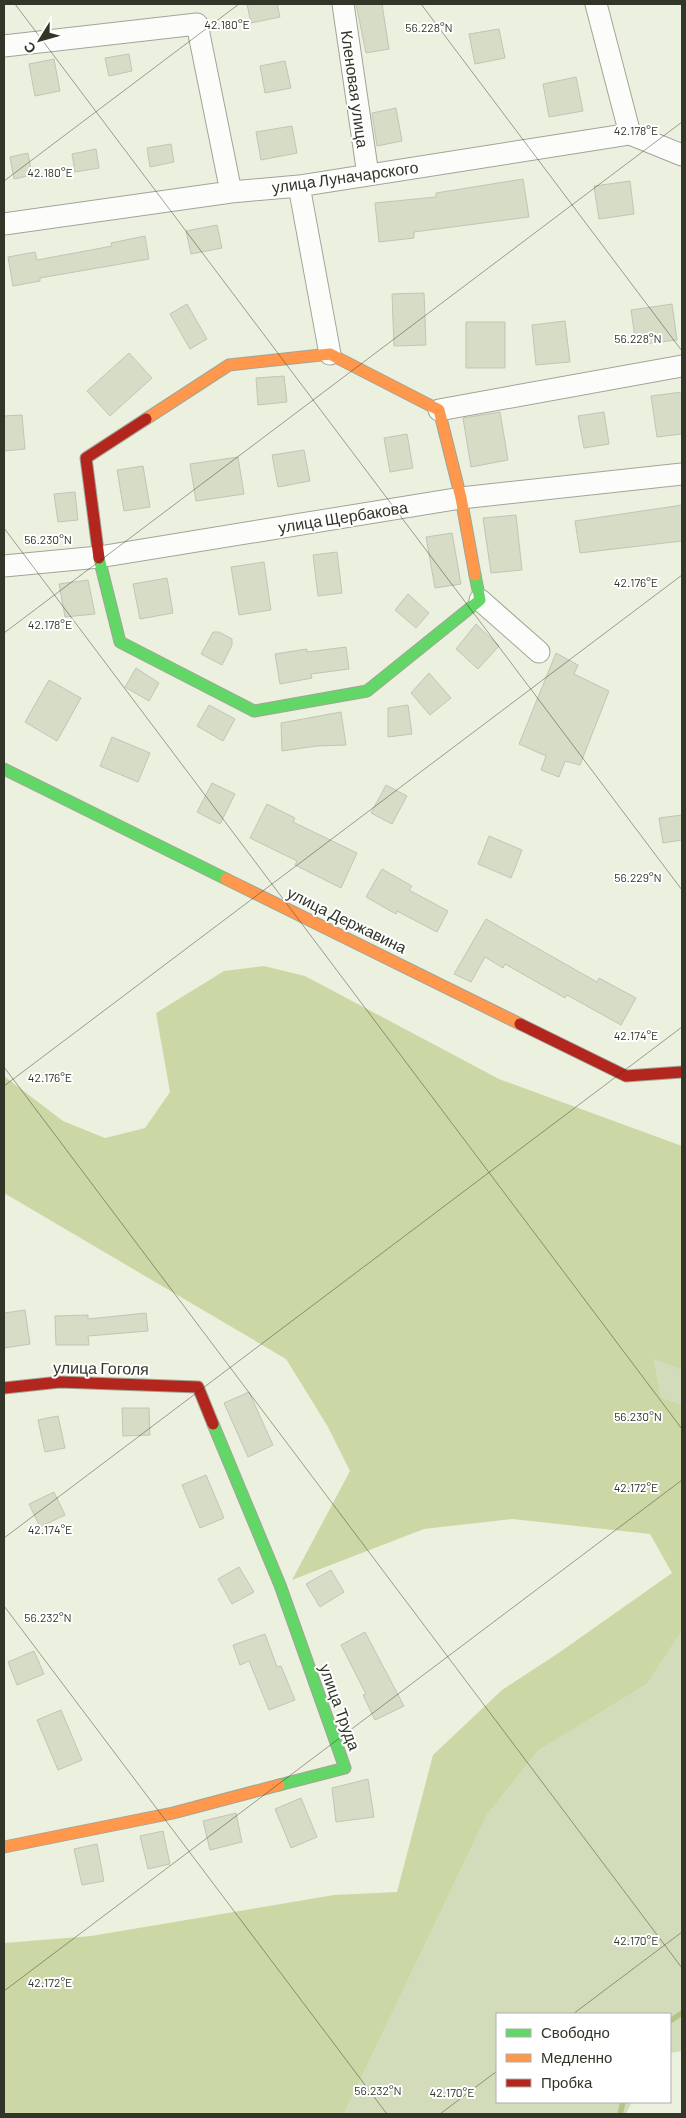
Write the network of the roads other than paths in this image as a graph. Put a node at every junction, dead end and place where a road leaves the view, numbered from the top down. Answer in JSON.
{"nodes":[{"id":1,"x":343,"y":4,"type":"edge"},
{"id":2,"x":596,"y":4,"type":"edge"},
{"id":3,"x":4,"y":46,"type":"edge"},
{"id":4,"x":630,"y":134,"type":"junction"},
{"id":5,"x":682,"y":156,"type":"edge"},
{"id":6,"x":368,"y":175,"type":"junction"},
{"id":7,"x":299,"y":186,"type":"junction"},
{"id":8,"x":231,"y":192,"type":"junction"},
{"id":9,"x":4,"y":224,"type":"edge"},
{"id":10,"x":330,"y":354,"type":"junction"},
{"id":11,"x":682,"y":366,"type":"edge"},
{"id":12,"x":439,"y":410,"type":"junction"},
{"id":13,"x":682,"y":474,"type":"edge"},
{"id":14,"x":461,"y":498,"type":"junction"},
{"id":15,"x":99,"y":557,"type":"junction"},
{"id":16,"x":4,"y":566,"type":"edge"},
{"id":17,"x":480,"y":600,"type":"junction"},
{"id":18,"x":539,"y":652,"type":"dead end"},
{"id":19,"x":4,"y":768,"type":"edge"},
{"id":20,"x":682,"y":1072,"type":"edge"},
{"id":21,"x":198,"y":1386,"type":"joint"},
{"id":22,"x":4,"y":1388,"type":"edge"},
{"id":23,"x":4,"y":1846,"type":"edge"}],
"edges":[{"from":1,"to":6,"type":"street","name":"Кленовая улица"},
{"from":2,"to":4,"type":"street"},
{"from":3,"to":8,"type":"street"},
{"from":4,"to":5,"type":"street"},
{"from":4,"to":6,"type":"street","name":"улица Луначарского"},
{"from":6,"to":7,"type":"street","name":"улица Луначарского"},
{"from":7,"to":8,"type":"street","name":"улица Луначарского"},
{"from":7,"to":10,"type":"street"},
{"from":8,"to":9,"type":"street","name":"улица Луначарского"},
{"from":10,"to":12,"type":"street"},
{"from":10,"to":15,"type":"street"},
{"from":11,"to":12,"type":"street"},
{"from":12,"to":14,"type":"street"},
{"from":13,"to":14,"type":"street","name":"улица Щербакова"},
{"from":14,"to":15,"type":"street","name":"улица Щербакова"},
{"from":14,"to":17,"type":"street"},
{"from":15,"to":16,"type":"street","name":"улица Щербакова"},
{"from":15,"to":17,"type":"street"},
{"from":17,"to":18,"type":"street"},
{"from":19,"to":20,"type":"street","name":"улица Державина"},
{"from":21,"to":22,"type":"street","name":"улица Гоголя"},
{"from":21,"to":23,"type":"street","name":"улица Труда"}]}
